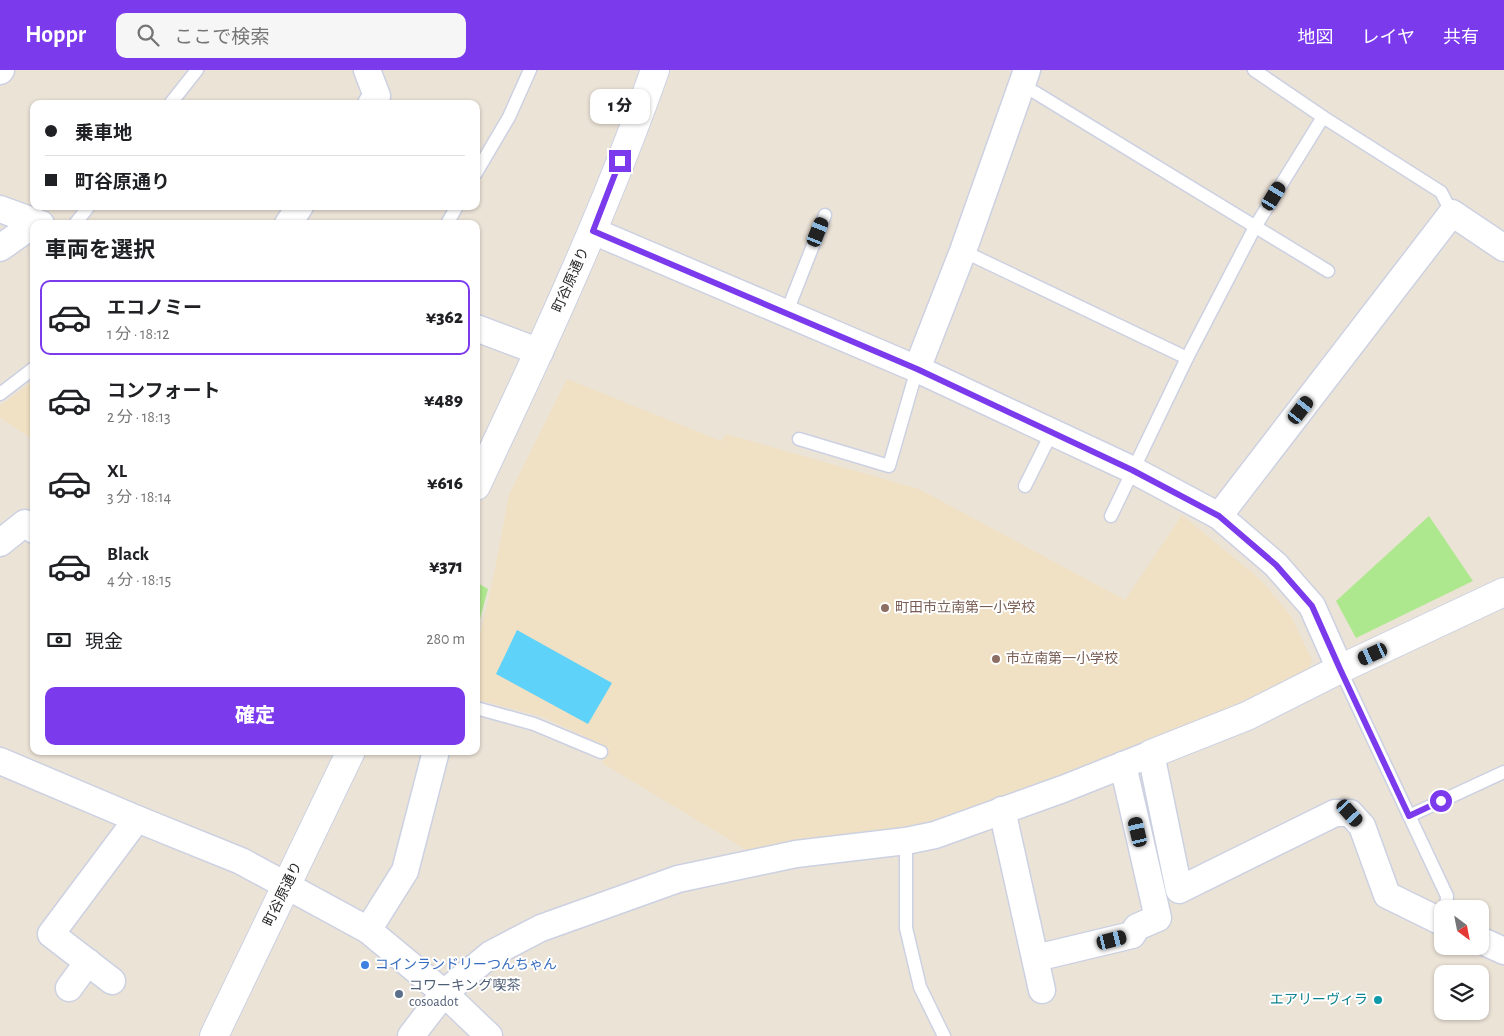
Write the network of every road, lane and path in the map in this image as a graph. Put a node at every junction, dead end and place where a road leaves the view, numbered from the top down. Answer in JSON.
{"nodes":[{"id":1,"x":197,"y":70,"type":"edge"},
{"id":2,"x":367,"y":70,"type":"edge"},
{"id":3,"x":1254,"y":70,"type":"edge"},
{"id":4,"x":528,"y":71,"type":"edge"},
{"id":5,"x":652,"y":71,"type":"edge"},
{"id":6,"x":1025,"y":78,"type":"edge"},
{"id":7,"x":173,"y":100,"type":"edge"},
{"id":8,"x":374,"y":100,"type":"edge"},
{"id":9,"x":1323,"y":117,"type":"junction"},
{"id":10,"x":480,"y":167,"type":"edge"},
{"id":11,"x":0,"y":209,"type":"edge"},
{"id":12,"x":86,"y":210,"type":"edge"},
{"id":13,"x":1452,"y":213,"type":"junction"},
{"id":14,"x":825,"y":215,"type":"dead end"},
{"id":15,"x":78,"y":220,"type":"edge"},
{"id":16,"x":30,"y":221,"type":"edge"},
{"id":17,"x":30,"y":227,"type":"edge"},
{"id":18,"x":1255,"y":227,"type":"junction"},
{"id":19,"x":593,"y":231,"type":"junction"},
{"id":20,"x":0,"y":248,"type":"edge"},
{"id":21,"x":1504,"y":248,"type":"edge"},
{"id":22,"x":963,"y":251,"type":"junction"},
{"id":23,"x":1328,"y":272,"type":"dead end"},
{"id":24,"x":786,"y":314,"type":"junction"},
{"id":25,"x":480,"y":330,"type":"edge"},
{"id":26,"x":540,"y":352,"type":"junction"},
{"id":27,"x":1187,"y":358,"type":"junction"},
{"id":28,"x":917,"y":369,"type":"junction"},
{"id":29,"x":30,"y":371,"type":"edge"},
{"id":30,"x":0,"y":394,"type":"edge"},
{"id":31,"x":1052,"y":432,"type":"junction"},
{"id":32,"x":799,"y":439,"type":"dead end"},
{"id":33,"x":1132,"y":470,"type":"junction"},
{"id":34,"x":480,"y":478,"type":"edge"},
{"id":35,"x":1025,"y":486,"type":"dead end"},
{"id":36,"x":1110,"y":516,"type":"dead end"},
{"id":37,"x":1219,"y":516,"type":"junction"},
{"id":38,"x":30,"y":527,"type":"edge"},
{"id":39,"x":0,"y":543,"type":"edge"},
{"id":40,"x":1504,"y":592,"type":"edge"},
{"id":41,"x":1340,"y":669,"type":"junction"},
{"id":42,"x":480,"y":709,"type":"edge"},
{"id":43,"x":602,"y":752,"type":"dead end"},
{"id":44,"x":1151,"y":754,"type":"junction"},
{"id":45,"x":349,"y":755,"type":"edge"},
{"id":46,"x":435,"y":755,"type":"edge"},
{"id":47,"x":0,"y":761,"type":"edge"},
{"id":48,"x":1123,"y":765,"type":"junction"},
{"id":49,"x":1504,"y":772,"type":"edge"},
{"id":50,"x":1002,"y":810,"type":"junction"},
{"id":51,"x":1409,"y":816,"type":"junction"},
{"id":52,"x":137,"y":820,"type":"junction"},
{"id":53,"x":906,"y":842,"type":"junction"},
{"id":54,"x":286,"y":886,"type":"junction"},
{"id":55,"x":1447,"y":900,"type":"edge"},
{"id":56,"x":1434,"y":918,"type":"edge"},
{"id":57,"x":368,"y":930,"type":"junction"},
{"id":58,"x":1489,"y":944,"type":"edge"},
{"id":59,"x":1504,"y":951,"type":"edge"},
{"id":60,"x":1036,"y":958,"type":"junction"},
{"id":61,"x":88,"y":962,"type":"junction"},
{"id":62,"x":112,"y":981,"type":"dead end"},
{"id":63,"x":69,"y":988,"type":"dead end"},
{"id":64,"x":1042,"y":990,"type":"dead end"},
{"id":65,"x":444,"y":993,"type":"junction"},
{"id":66,"x":214,"y":1036,"type":"edge"},
{"id":67,"x":412,"y":1036,"type":"edge"},
{"id":68,"x":489,"y":1036,"type":"edge"},
{"id":69,"x":944,"y":1036,"type":"edge"}],
"edges":[{"from":1,"to":7,"type":"lane"},
{"from":2,"to":8,"type":"street"},
{"from":3,"to":9,"type":"lane"},
{"from":4,"to":10,"type":"lane"},
{"from":5,"to":19,"type":"street","name":"町谷原通り"},
{"from":6,"to":18,"type":"lane"},
{"from":6,"to":22,"type":"street"},
{"from":9,"to":13,"type":"lane"},
{"from":9,"to":18,"type":"lane"},
{"from":11,"to":16,"type":"street"},
{"from":12,"to":15,"type":"lane"},
{"from":13,"to":21,"type":"street"},
{"from":13,"to":37,"type":"street"},
{"from":14,"to":24,"type":"lane"},
{"from":17,"to":20,"type":"street"},
{"from":18,"to":23,"type":"lane"},
{"from":18,"to":27,"type":"lane"},
{"from":19,"to":24,"type":"street"},
{"from":19,"to":26,"type":"street","name":"町谷原通り"},
{"from":22,"to":27,"type":"lane"},
{"from":22,"to":28,"type":"street"},
{"from":24,"to":28,"type":"street"},
{"from":25,"to":26,"type":"street"},
{"from":26,"to":34,"type":"street","name":"町谷原通り"},
{"from":27,"to":33,"type":"lane"},
{"from":28,"to":31,"type":"street"},
{"from":28,"to":32,"type":"lane"},
{"from":29,"to":30,"type":"lane"},
{"from":31,"to":33,"type":"street"},
{"from":31,"to":35,"type":"lane"},
{"from":33,"to":36,"type":"lane"},
{"from":33,"to":37,"type":"street"},
{"from":37,"to":41,"type":"street"},
{"from":38,"to":39,"type":"street"},
{"from":40,"to":41,"type":"street"},
{"from":41,"to":44,"type":"street"},
{"from":41,"to":51,"type":"lane"},
{"from":42,"to":43,"type":"lane"},
{"from":44,"to":48,"type":"street"},
{"from":44,"to":56,"type":"street"},
{"from":45,"to":54,"type":"street","name":"町谷原通り"},
{"from":46,"to":57,"type":"street"},
{"from":47,"to":52,"type":"street"},
{"from":48,"to":50,"type":"street"},
{"from":48,"to":60,"type":"street"},
{"from":49,"to":51,"type":"lane"},
{"from":50,"to":53,"type":"street"},
{"from":50,"to":60,"type":"street"},
{"from":51,"to":55,"type":"lane"},
{"from":52,"to":54,"type":"street"},
{"from":52,"to":61,"type":"street"},
{"from":53,"to":65,"type":"street"},
{"from":53,"to":69,"type":"lane"},
{"from":54,"to":57,"type":"street"},
{"from":54,"to":66,"type":"street","name":"町谷原通り"},
{"from":57,"to":65,"type":"street"},
{"from":58,"to":59,"type":"street"},
{"from":60,"to":64,"type":"street"},
{"from":61,"to":62,"type":"street"},
{"from":61,"to":63,"type":"street"},
{"from":65,"to":67,"type":"street"},
{"from":65,"to":68,"type":"street"}]}
